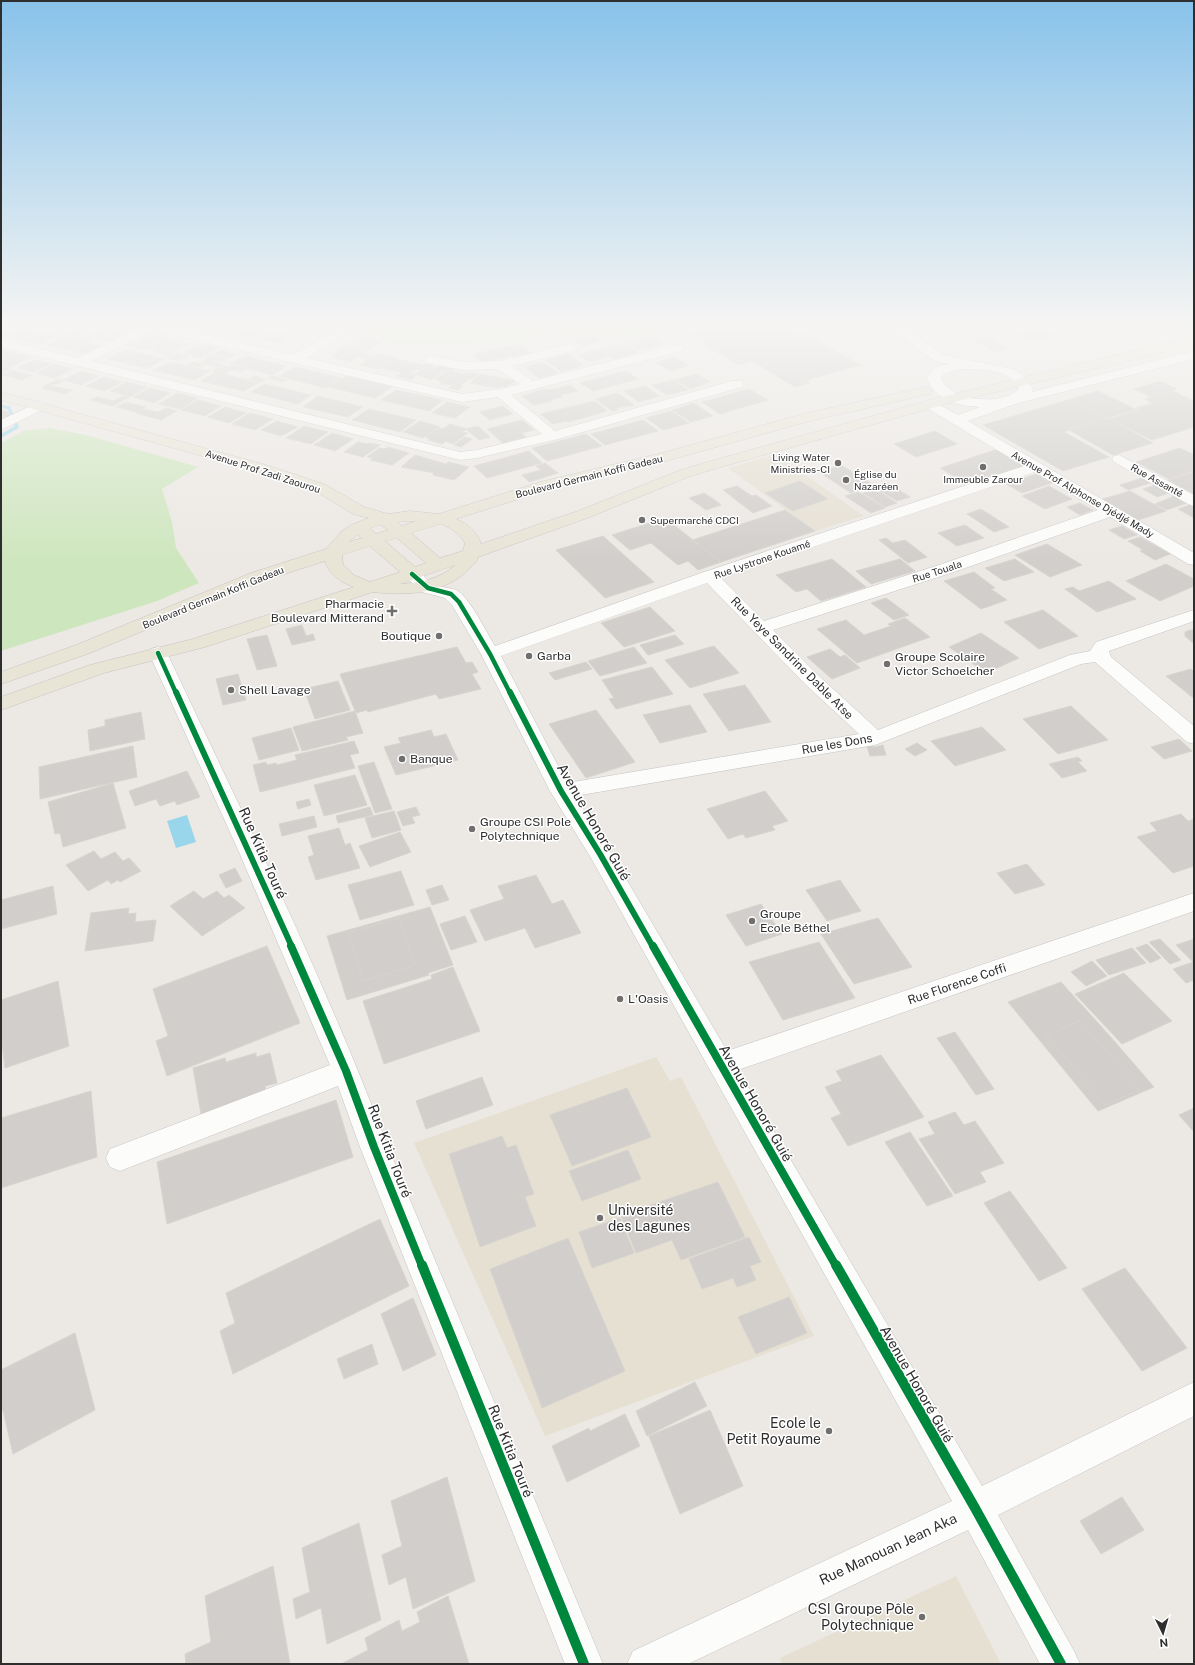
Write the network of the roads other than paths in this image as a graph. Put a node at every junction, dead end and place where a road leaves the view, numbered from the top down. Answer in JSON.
{"nodes":[{"id":1,"x":39,"y":406,"type":"joint"},
{"id":2,"x":252,"y":406,"type":"edge"},
{"id":3,"x":517,"y":406,"type":"edge"},
{"id":4,"x":661,"y":406,"type":"edge"},
{"id":5,"x":858,"y":406,"type":"edge"},
{"id":6,"x":924,"y":406,"type":"edge"},
{"id":7,"x":933,"y":406,"type":"edge"},
{"id":8,"x":997,"y":406,"type":"edge"},
{"id":9,"x":957,"y":420,"type":"junction"},
{"id":10,"x":1,"y":426,"type":"edge"},
{"id":11,"x":554,"y":436,"type":"junction"},
{"id":12,"x":1119,"y":459,"type":"dead end"},
{"id":13,"x":1035,"y":467,"type":"junction"},
{"id":14,"x":1194,"y":501,"type":"edge"},
{"id":15,"x":1112,"y":511,"type":"junction"},
{"id":16,"x":384,"y":518,"type":"junction"},
{"id":17,"x":438,"y":518,"type":"junction"},
{"id":18,"x":359,"y":519,"type":"junction"},
{"id":19,"x":398,"y":531,"type":"junction"},
{"id":20,"x":372,"y":539,"type":"junction"},
{"id":21,"x":333,"y":552,"type":"junction"},
{"id":22,"x":473,"y":553,"type":"junction"},
{"id":23,"x":1194,"y":560,"type":"edge"},
{"id":24,"x":412,"y":574,"type":"junction"},
{"id":25,"x":710,"y":576,"type":"junction"},
{"id":26,"x":446,"y":579,"type":"junction"},
{"id":27,"x":426,"y":586,"type":"junction"},
{"id":28,"x":372,"y":588,"type":"junction"},
{"id":29,"x":1194,"y":615,"type":"edge"},
{"id":30,"x":761,"y":628,"type":"junction"},
{"id":31,"x":158,"y":653,"type":"junction"},
{"id":32,"x":490,"y":654,"type":"junction"},
{"id":33,"x":1100,"y":655,"type":"junction"},
{"id":34,"x":1,"y":678,"type":"edge"},
{"id":35,"x":1,"y":704,"type":"edge"},
{"id":36,"x":1194,"y":737,"type":"edge"},
{"id":37,"x":875,"y":738,"type":"junction"},
{"id":38,"x":561,"y":791,"type":"junction"},
{"id":39,"x":1194,"y":902,"type":"edge"},
{"id":40,"x":720,"y":1065,"type":"junction"},
{"id":41,"x":346,"y":1070,"type":"junction"},
{"id":42,"x":120,"y":1158,"type":"dead end"},
{"id":43,"x":1194,"y":1398,"type":"edge"},
{"id":44,"x":975,"y":1508,"type":"junction"},
{"id":45,"x":584,"y":1664,"type":"edge"},
{"id":46,"x":646,"y":1664,"type":"edge"},
{"id":47,"x":1061,"y":1664,"type":"edge"}],
"edges":[{"from":1,"to":10,"type":"street"},
{"from":1,"to":18,"type":"main road","name":"Avenue Prof Zadi Zaourou"},
{"from":2,"to":11,"type":"street"},
{"from":3,"to":11,"type":"street"},
{"from":4,"to":11,"type":"street"},
{"from":5,"to":17,"type":"main road","name":"Boulevard Germain Koffi Gadeau"},
{"from":6,"to":22,"type":"main road","name":"Boulevard Germain Koffi Gadeau"},
{"from":7,"to":9,"type":"street","name":"Avenue Prof Alphonse Djédjé Mady"},
{"from":8,"to":9,"type":"street"},
{"from":9,"to":13,"type":"street","name":"Avenue Prof Alphonse Djédjé Mady"},
{"from":12,"to":14,"type":"street","name":"Rue Assanté"},
{"from":13,"to":15,"type":"street","name":"Avenue Prof Alphonse Djédjé Mady"},
{"from":13,"to":25,"type":"street","name":"Rue Lystrone Kouamé"},
{"from":15,"to":23,"type":"street","name":"Avenue Prof Alphonse Djédjé Mady"},
{"from":15,"to":30,"type":"street","name":"Rue Touala"},
{"from":16,"to":17,"type":"main road"},
{"from":16,"to":18,"type":"main road"},
{"from":16,"to":19,"type":"main road"},
{"from":17,"to":19,"type":"main road","name":"Boulevard Germain Koffi Gadeau"},
{"from":17,"to":22,"type":"main road"},
{"from":18,"to":20,"type":"main road","name":"Avenue Prof Zadi Zaourou"},
{"from":18,"to":21,"type":"main road"},
{"from":19,"to":20,"type":"main road","name":"Boulevard Germain Koffi Gadeau"},
{"from":19,"to":26,"type":"main road"},
{"from":20,"to":21,"type":"main road","name":"Boulevard Germain Koffi Gadeau"},
{"from":20,"to":24,"type":"main road","name":"Avenue Prof Zadi Zaourou"},
{"from":21,"to":28,"type":"main road"},
{"from":21,"to":34,"type":"main road","name":"Boulevard Germain Koffi Gadeau"},
{"from":22,"to":26,"type":"main road"},
{"from":24,"to":26,"type":"main road"},
{"from":24,"to":27,"type":"street"},
{"from":24,"to":28,"type":"main road"},
{"from":25,"to":30,"type":"street","name":"Rue Yeye Sandrine Dable Atse"},
{"from":25,"to":32,"type":"street","name":"Rue Lystrone Kouamé"},
{"from":26,"to":27,"type":"street"},
{"from":26,"to":32,"type":"street","name":"Avenue Honoré Guié"},
{"from":27,"to":28,"type":"main road"},
{"from":28,"to":31,"type":"main road"},
{"from":29,"to":33,"type":"street"},
{"from":30,"to":37,"type":"street","name":"Rue Yeye Sandrine Dable Atse"},
{"from":31,"to":35,"type":"main road"},
{"from":31,"to":41,"type":"street","name":"Rue Kitia Touré"},
{"from":32,"to":38,"type":"street","name":"Avenue Honoré Guié"},
{"from":33,"to":36,"type":"street"},
{"from":33,"to":37,"type":"street","name":"Rue les Dons"},
{"from":37,"to":38,"type":"street","name":"Rue les Dons"},
{"from":38,"to":40,"type":"street","name":"Avenue Honoré Guié"},
{"from":39,"to":40,"type":"street","name":"Rue Florence Coffi"},
{"from":40,"to":44,"type":"street","name":"Avenue Honoré Guié"},
{"from":41,"to":42,"type":"street"},
{"from":41,"to":45,"type":"street","name":"Rue Kitia Touré"},
{"from":43,"to":44,"type":"street","name":"Rue Manouan Jean Aka"},
{"from":44,"to":46,"type":"street","name":"Rue Manouan Jean Aka"},
{"from":44,"to":47,"type":"street","name":"Avenue Honoré Guié"}]}
